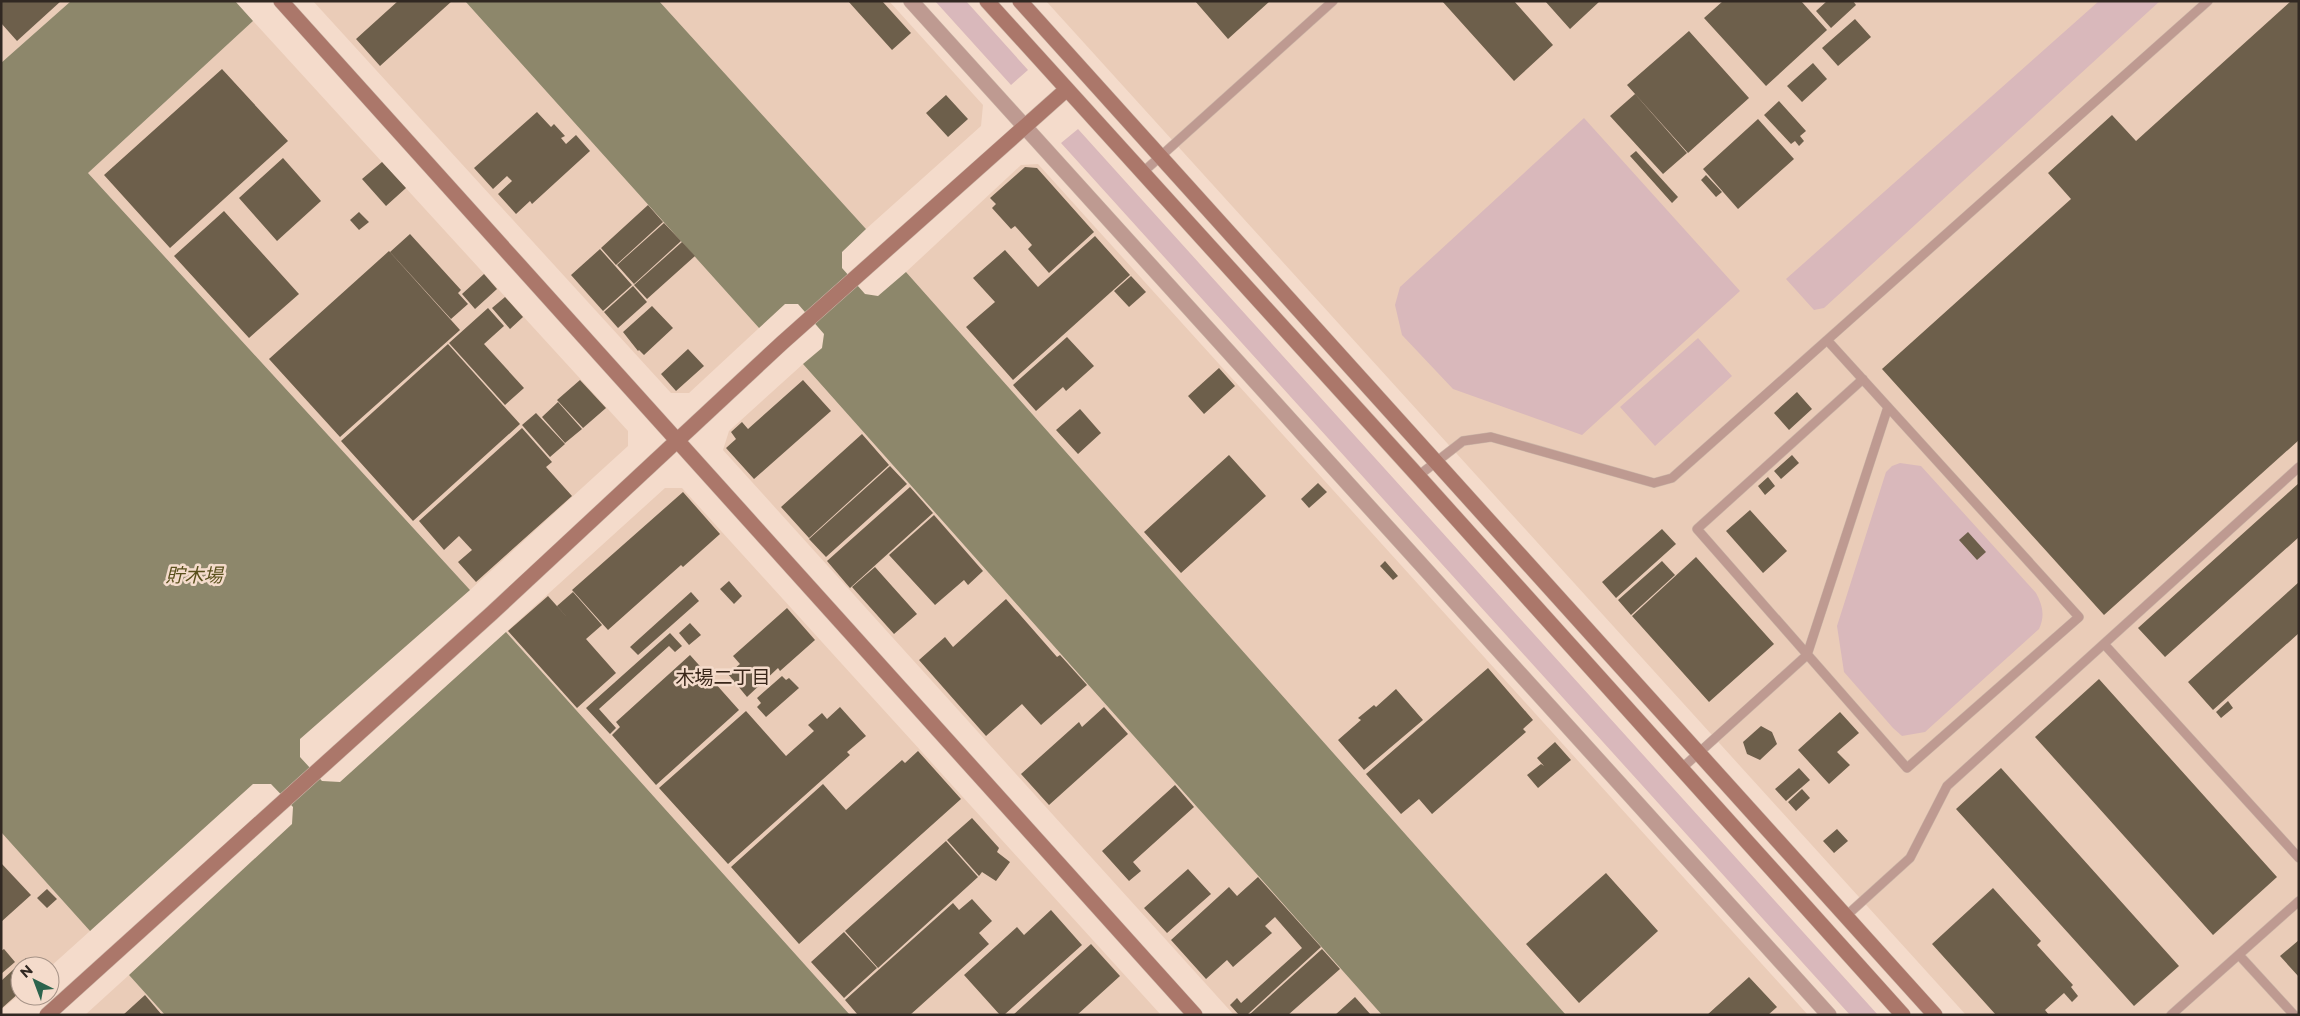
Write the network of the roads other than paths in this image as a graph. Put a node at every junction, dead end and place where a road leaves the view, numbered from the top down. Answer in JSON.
{"nodes":[{"id":1,"x":281,"y":1,"type":"edge"},
{"id":2,"x":911,"y":1,"type":"edge"},
{"id":3,"x":986,"y":1,"type":"edge"},
{"id":4,"x":1020,"y":1,"type":"edge"},
{"id":5,"x":1333,"y":1,"type":"edge"},
{"id":6,"x":2208,"y":1,"type":"edge"},
{"id":7,"x":1067,"y":90,"type":"junction"},
{"id":8,"x":1025,"y":128,"type":"junction"},
{"id":9,"x":1159,"y":157,"type":"junction"},
{"id":10,"x":1142,"y":172,"type":"junction"},
{"id":11,"x":1827,"y":340,"type":"junction"},
{"id":12,"x":1863,"y":379,"type":"junction"},
{"id":13,"x":1888,"y":407,"type":"junction"},
{"id":14,"x":678,"y":441,"type":"junction"},
{"id":15,"x":1437,"y":461,"type":"junction"},
{"id":16,"x":2299,"y":467,"type":"edge"},
{"id":17,"x":1418,"y":476,"type":"junction"},
{"id":18,"x":2104,"y":644,"type":"junction"},
{"id":19,"x":1807,"y":655,"type":"junction"},
{"id":20,"x":1699,"y":753,"type":"junction"},
{"id":21,"x":1682,"y":768,"type":"junction"},
{"id":22,"x":2299,"y":858,"type":"edge"},
{"id":23,"x":2299,"y":901,"type":"edge"},
{"id":24,"x":1846,"y":916,"type":"junction"},
{"id":25,"x":2239,"y":955,"type":"junction"},
{"id":26,"x":47,"y":1015,"type":"edge"},
{"id":27,"x":1195,"y":1015,"type":"edge"},
{"id":28,"x":1829,"y":1015,"type":"edge"},
{"id":29,"x":1903,"y":1015,"type":"edge"},
{"id":30,"x":1935,"y":1015,"type":"edge"},
{"id":31,"x":2171,"y":1015,"type":"edge"},
{"id":32,"x":2294,"y":1015,"type":"edge"}],
"edges":[{"from":1,"to":14,"type":"street"},
{"from":2,"to":8,"type":"street"},
{"from":3,"to":7,"type":"street"},
{"from":4,"to":9,"type":"street"},
{"from":5,"to":9,"type":"lane"},
{"from":6,"to":11,"type":"lane"},
{"from":7,"to":8,"type":"street"},
{"from":7,"to":10,"type":"street"},
{"from":8,"to":14,"type":"street"},
{"from":8,"to":28,"type":"street"},
{"from":9,"to":10,"type":"lane"},
{"from":9,"to":15,"type":"street"},
{"from":10,"to":17,"type":"street"},
{"from":11,"to":12,"type":"lane"},
{"from":11,"to":15,"type":"lane"},
{"from":12,"to":13,"type":"lane"},
{"from":12,"to":19,"type":"lane"},
{"from":13,"to":19,"type":"lane"},
{"from":13,"to":19,"type":"lane"},
{"from":14,"to":26,"type":"street"},
{"from":14,"to":27,"type":"street"},
{"from":15,"to":17,"type":"lane"},
{"from":15,"to":20,"type":"street"},
{"from":16,"to":18,"type":"lane"},
{"from":17,"to":21,"type":"street"},
{"from":18,"to":22,"type":"lane"},
{"from":18,"to":24,"type":"lane"},
{"from":19,"to":20,"type":"lane"},
{"from":20,"to":21,"type":"lane"},
{"from":20,"to":24,"type":"street"},
{"from":21,"to":29,"type":"street"},
{"from":23,"to":25,"type":"lane"},
{"from":24,"to":30,"type":"street"},
{"from":25,"to":31,"type":"lane"},
{"from":25,"to":32,"type":"lane"}]}
